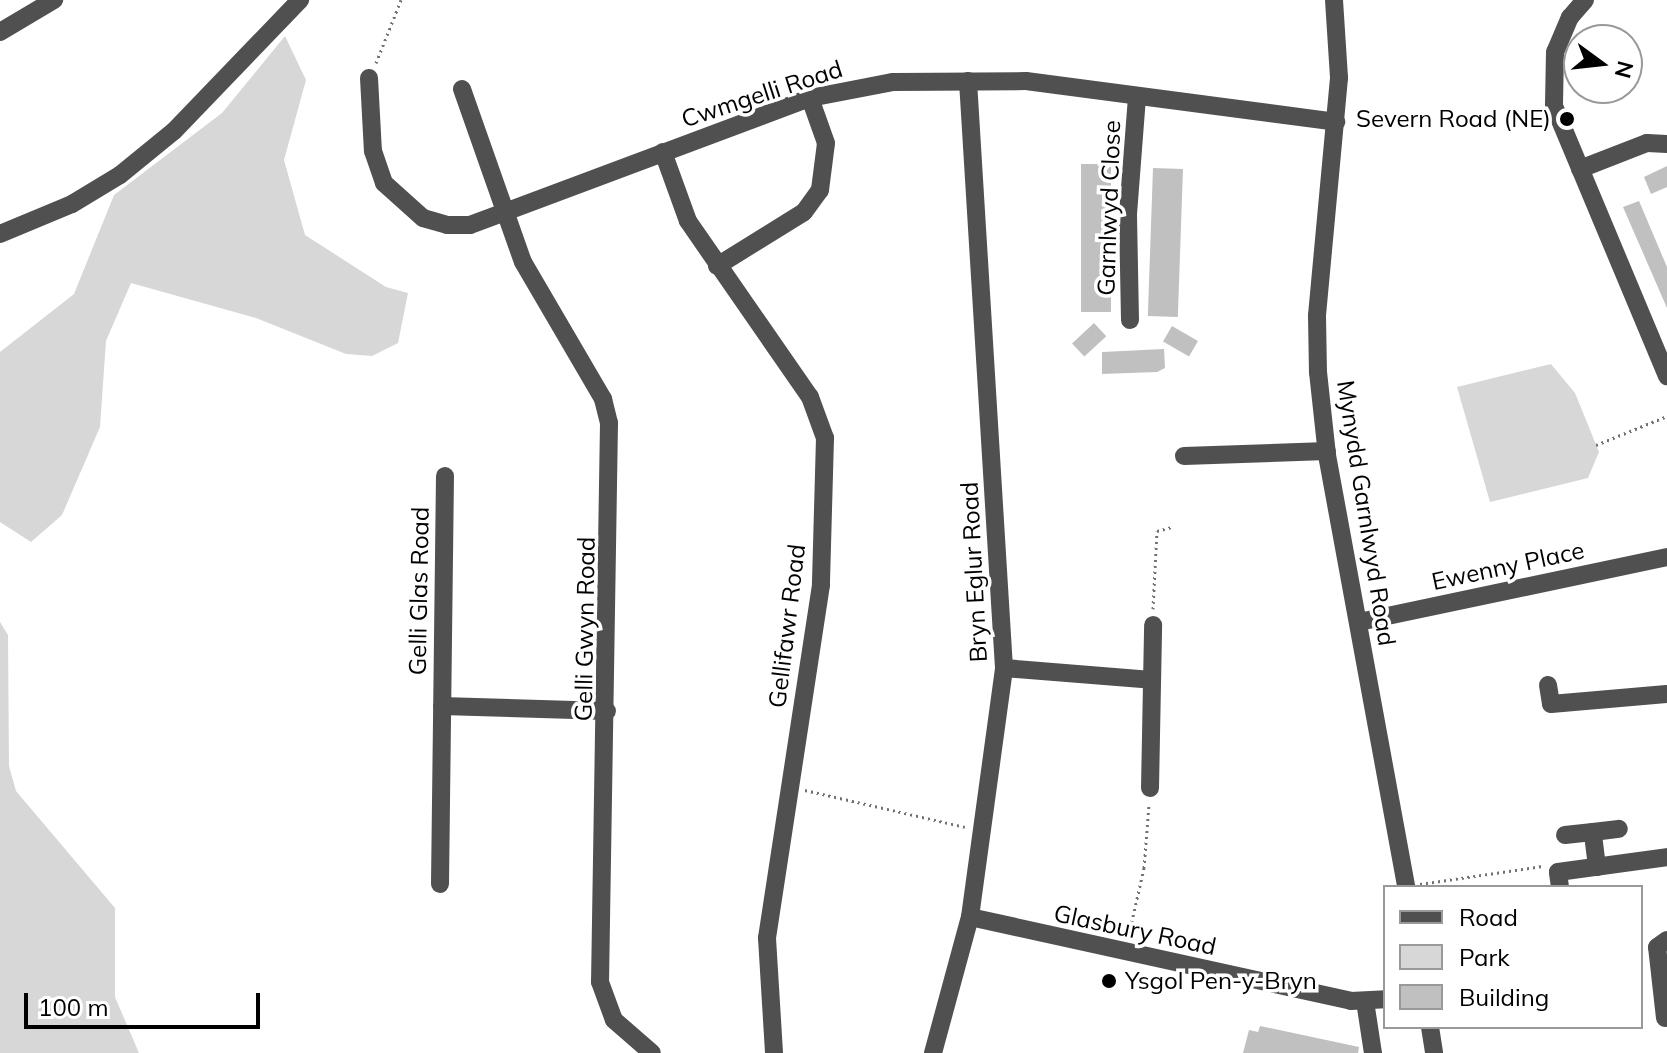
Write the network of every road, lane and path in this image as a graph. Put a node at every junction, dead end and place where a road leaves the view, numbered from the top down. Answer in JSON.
{"nodes":[{"id":1,"x":54,"y":0,"type":"edge"},
{"id":2,"x":300,"y":0,"type":"edge"},
{"id":3,"x":401,"y":0,"type":"edge"},
{"id":4,"x":1334,"y":0,"type":"edge"},
{"id":5,"x":1585,"y":0,"type":"edge"},
{"id":6,"x":0,"y":32,"type":"edge"},
{"id":7,"x":369,"y":78,"type":"joint"},
{"id":8,"x":968,"y":81,"type":"junction"},
{"id":9,"x":462,"y":89,"type":"dead end"},
{"id":10,"x":1137,"y":97,"type":"junction"},
{"id":11,"x":810,"y":98,"type":"junction"},
{"id":12,"x":1336,"y":122,"type":"junction"},
{"id":13,"x":1667,"y":144,"type":"edge"},
{"id":14,"x":663,"y":152,"type":"junction"},
{"id":15,"x":1580,"y":169,"type":"junction"},
{"id":16,"x":507,"y":211,"type":"junction"},
{"id":17,"x":0,"y":234,"type":"edge"},
{"id":18,"x":717,"y":266,"type":"junction"},
{"id":19,"x":1130,"y":320,"type":"dead end"},
{"id":20,"x":1667,"y":376,"type":"edge"},
{"id":21,"x":1667,"y":416,"type":"edge"},
{"id":22,"x":1596,"y":445,"type":"dead end"},
{"id":23,"x":1327,"y":451,"type":"junction"},
{"id":24,"x":1184,"y":456,"type":"dead end"},
{"id":25,"x":445,"y":476,"type":"dead end"},
{"id":26,"x":1172,"y":527,"type":"dead end"},
{"id":27,"x":1667,"y":557,"type":"edge"},
{"id":28,"x":1359,"y":622,"type":"junction"},
{"id":29,"x":1153,"y":625,"type":"joint"},
{"id":30,"x":1004,"y":668,"type":"junction"},
{"id":31,"x":1152,"y":680,"type":"junction"},
{"id":32,"x":1548,"y":685,"type":"dead end"},
{"id":33,"x":1667,"y":694,"type":"edge"},
{"id":34,"x":442,"y":706,"type":"junction"},
{"id":35,"x":607,"y":711,"type":"junction"},
{"id":36,"x":789,"y":786,"type":"junction"},
{"id":37,"x":1150,"y":788,"type":"joint"},
{"id":38,"x":1619,"y":829,"type":"dead end"},
{"id":39,"x":985,"y":831,"type":"junction"},
{"id":40,"x":1593,"y":832,"type":"junction"},
{"id":41,"x":1565,"y":835,"type":"dead end"},
{"id":42,"x":1667,"y":857,"type":"edge"},
{"id":43,"x":1597,"y":867,"type":"junction"},
{"id":44,"x":1559,"y":880,"type":"edge"},
{"id":45,"x":440,"y":884,"type":"dead end"},
{"id":46,"x":1406,"y":885,"type":"edge"},
{"id":47,"x":1419,"y":885,"type":"edge"},
{"id":48,"x":970,"y":917,"type":"junction"},
{"id":49,"x":1667,"y":940,"type":"edge"},
{"id":50,"x":1125,"y":953,"type":"junction"},
{"id":51,"x":1383,"y":999,"type":"edge"},
{"id":52,"x":1365,"y":1001,"type":"junction"},
{"id":53,"x":1665,"y":1018,"type":"edge"},
{"id":54,"x":1430,"y":1029,"type":"edge"},
{"id":55,"x":652,"y":1053,"type":"edge"},
{"id":56,"x":774,"y":1053,"type":"edge"},
{"id":57,"x":933,"y":1053,"type":"edge"},
{"id":58,"x":1373,"y":1053,"type":"edge"},
{"id":59,"x":1434,"y":1053,"type":"edge"}],
"edges":[{"from":1,"to":6,"type":"street"},
{"from":2,"to":17,"type":"street"},
{"from":3,"to":7,"type":"path"},
{"from":4,"to":12,"type":"street","name":"Mynydd Garnlwyd Road"},
{"from":5,"to":15,"type":"street"},
{"from":7,"to":16,"type":"street","name":"Cwmgelli Road"},
{"from":8,"to":10,"type":"street","name":"Cwmgelli Road"},
{"from":8,"to":11,"type":"street","name":"Cwmgelli Road"},
{"from":8,"to":30,"type":"street","name":"Bryn Eglur Road"},
{"from":9,"to":16,"type":"street","name":"Gelli Gwyn Road"},
{"from":10,"to":12,"type":"street","name":"Cwmgelli Road"},
{"from":10,"to":19,"type":"street","name":"Garnlwyd Close"},
{"from":11,"to":14,"type":"street","name":"Cwmgelli Road"},
{"from":11,"to":18,"type":"street"},
{"from":12,"to":23,"type":"street","name":"Mynydd Garnlwyd Road"},
{"from":13,"to":15,"type":"street"},
{"from":14,"to":16,"type":"street","name":"Cwmgelli Road"},
{"from":14,"to":18,"type":"street","name":"Gellifawr Road"},
{"from":15,"to":20,"type":"street"},
{"from":16,"to":35,"type":"street","name":"Gelli Gwyn Road"},
{"from":18,"to":36,"type":"street","name":"Gellifawr Road"},
{"from":21,"to":22,"type":"path"},
{"from":23,"to":24,"type":"street"},
{"from":23,"to":28,"type":"street","name":"Mynydd Garnlwyd Road"},
{"from":25,"to":34,"type":"street","name":"Gelli Glas Road"},
{"from":26,"to":29,"type":"path"},
{"from":27,"to":28,"type":"street","name":"Ewenny Place"},
{"from":28,"to":46,"type":"street","name":"Mynydd Garnlwyd Road"},
{"from":29,"to":31,"type":"street"},
{"from":30,"to":31,"type":"street"},
{"from":30,"to":39,"type":"street","name":"Bryn Eglur Road"},
{"from":31,"to":37,"type":"street"},
{"from":32,"to":33,"type":"street"},
{"from":34,"to":35,"type":"street","name":"Gelli Glas Road"},
{"from":34,"to":45,"type":"street","name":"Gelli Glas Road"},
{"from":35,"to":55,"type":"street","name":"Gelli Gwyn Road"},
{"from":36,"to":39,"type":"path"},
{"from":36,"to":56,"type":"street","name":"Gellifawr Road"},
{"from":37,"to":50,"type":"path"},
{"from":38,"to":40,"type":"street"},
{"from":39,"to":48,"type":"street","name":"Bryn Eglur Road"},
{"from":40,"to":41,"type":"street"},
{"from":40,"to":43,"type":"street"},
{"from":42,"to":43,"type":"street"},
{"from":43,"to":44,"type":"street"},
{"from":44,"to":47,"type":"path"},
{"from":48,"to":50,"type":"street","name":"Glasbury Road"},
{"from":48,"to":57,"type":"street","name":"Bryn Eglur Road"},
{"from":49,"to":53,"type":"street"},
{"from":50,"to":52,"type":"street","name":"Glasbury Road"},
{"from":51,"to":52,"type":"street","name":"Glasbury Road"},
{"from":52,"to":58,"type":"street"},
{"from":54,"to":59,"type":"street"}]}
